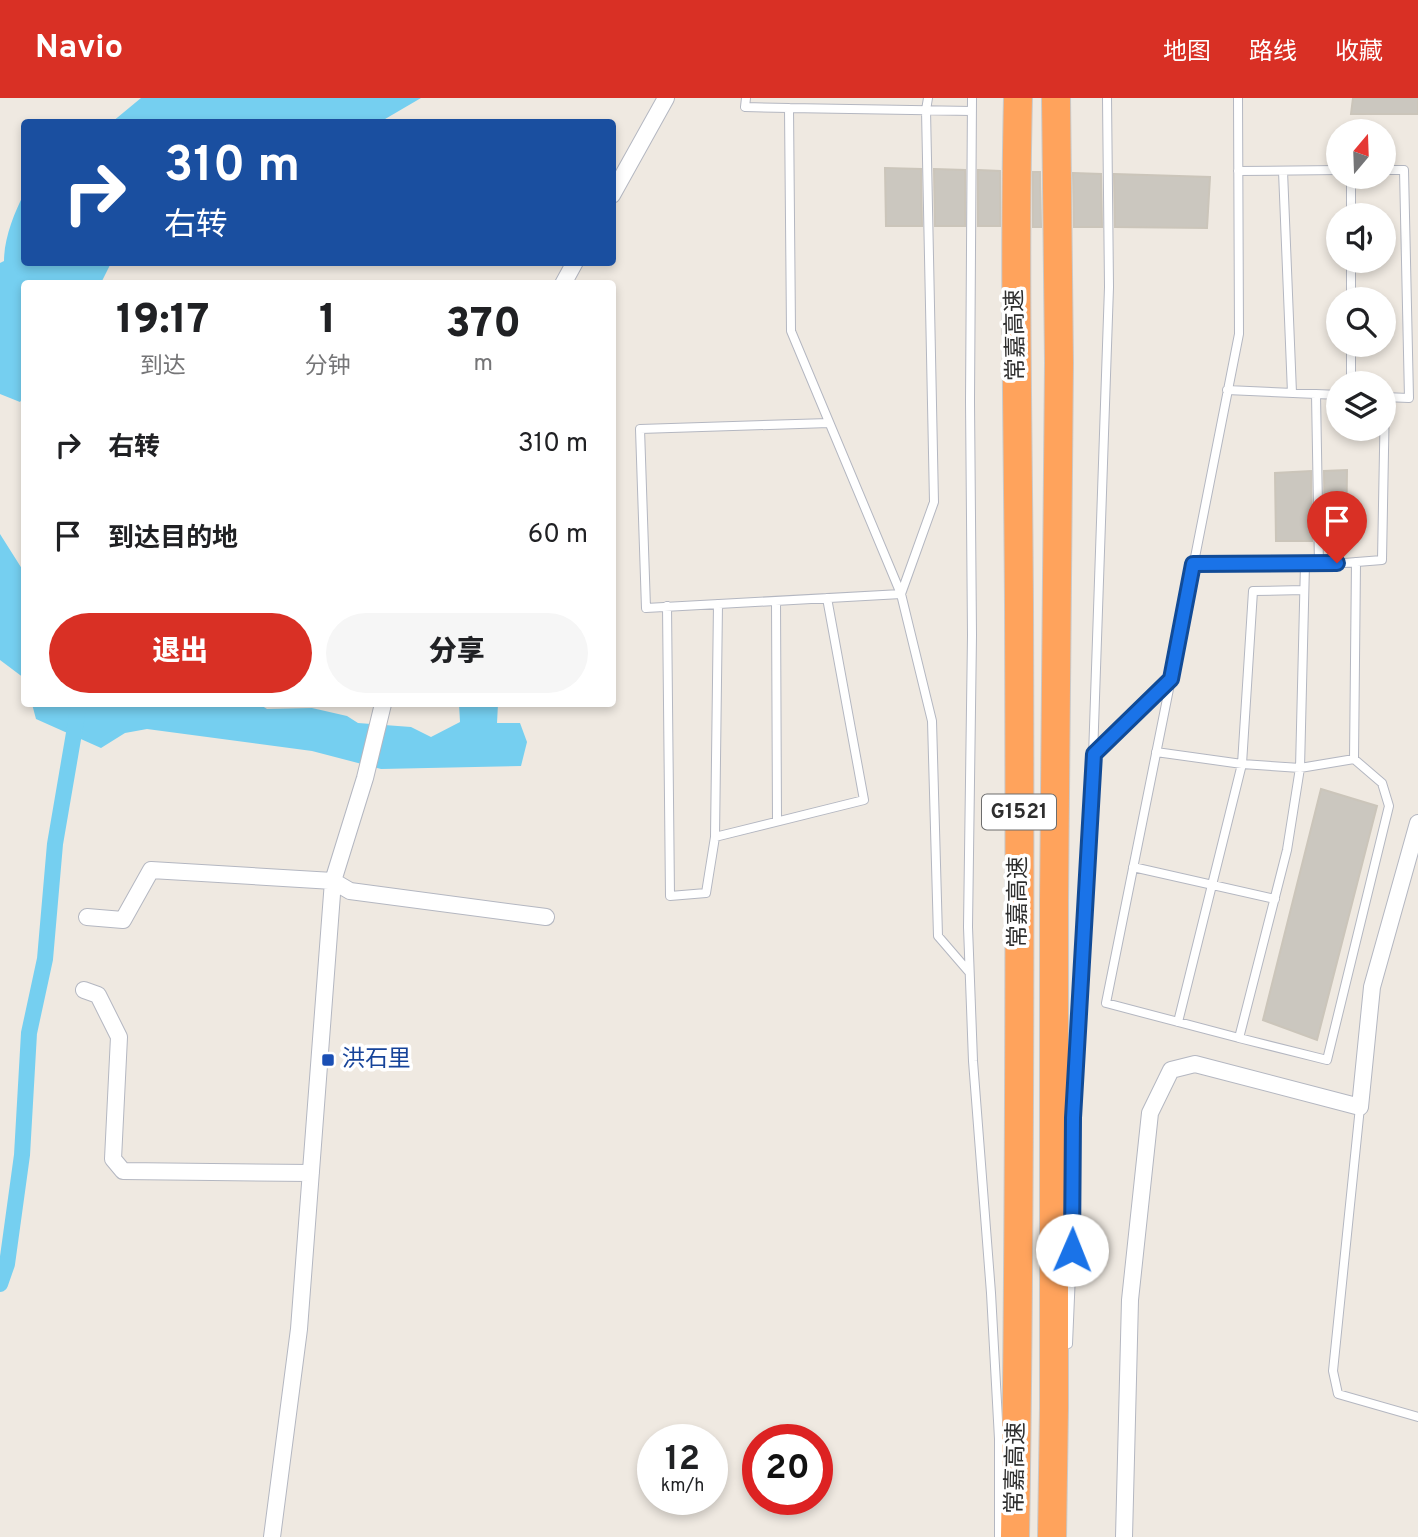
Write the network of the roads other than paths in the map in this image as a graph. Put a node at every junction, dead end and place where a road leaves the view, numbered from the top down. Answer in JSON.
{"nodes":[{"id":1,"x":666,"y":98,"type":"edge"},
{"id":2,"x":746,"y":98,"type":"edge"},
{"id":3,"x":928,"y":98,"type":"edge"},
{"id":4,"x":972,"y":98,"type":"edge"},
{"id":5,"x":1018,"y":98,"type":"edge"},
{"id":6,"x":1056,"y":98,"type":"edge"},
{"id":7,"x":1107,"y":98,"type":"edge"},
{"id":8,"x":1238,"y":98,"type":"edge"},
{"id":9,"x":789,"y":108,"type":"junction"},
{"id":10,"x":926,"y":110,"type":"junction"},
{"id":11,"x":972,"y":111,"type":"junction"},
{"id":12,"x":1326,"y":170,"type":"edge"},
{"id":13,"x":1396,"y":170,"type":"edge"},
{"id":14,"x":1238,"y":171,"type":"junction"},
{"id":15,"x":1283,"y":171,"type":"junction"},
{"id":16,"x":616,"y":188,"type":"edge"},
{"id":17,"x":1227,"y":390,"type":"junction"},
{"id":18,"x":1292,"y":393,"type":"junction"},
{"id":19,"x":1316,"y":394,"type":"junction"},
{"id":20,"x":1326,"y":394,"type":"edge"},
{"id":21,"x":1396,"y":397,"type":"edge"},
{"id":22,"x":829,"y":423,"type":"junction"},
{"id":23,"x":1384,"y":441,"type":"edge"},
{"id":24,"x":1356,"y":562,"type":"junction"},
{"id":25,"x":1193,"y":564,"type":"junction"},
{"id":26,"x":1305,"y":564,"type":"junction"},
{"id":27,"x":1319,"y":565,"type":"junction"},
{"id":28,"x":1304,"y":590,"type":"junction"},
{"id":29,"x":901,"y":594,"type":"junction"},
{"id":30,"x":827,"y":598,"type":"junction"},
{"id":31,"x":776,"y":601,"type":"junction"},
{"id":32,"x":718,"y":604,"type":"junction"},
{"id":33,"x":667,"y":606,"type":"junction"},
{"id":34,"x":1171,"y":679,"type":"junction"},
{"id":35,"x":382,"y":708,"type":"edge"},
{"id":36,"x":1156,"y":752,"type":"junction"},
{"id":37,"x":1094,"y":754,"type":"junction"},
{"id":38,"x":1354,"y":759,"type":"junction"},
{"id":39,"x":1242,"y":764,"type":"junction"},
{"id":40,"x":1300,"y":768,"type":"junction"},
{"id":41,"x":777,"y":821,"type":"junction"},
{"id":42,"x":1418,"y":823,"type":"edge"},
{"id":43,"x":715,"y":837,"type":"junction"},
{"id":44,"x":1133,"y":867,"type":"junction"},
{"id":45,"x":333,"y":881,"type":"junction"},
{"id":46,"x":1275,"y":899,"type":"junction"},
{"id":47,"x":87,"y":917,"type":"dead end"},
{"id":48,"x":546,"y":917,"type":"dead end"},
{"id":49,"x":970,"y":972,"type":"junction"},
{"id":50,"x":83,"y":990,"type":"dead end"},
{"id":51,"x":1178,"y":1022,"type":"junction"},
{"id":52,"x":1238,"y":1038,"type":"junction"},
{"id":53,"x":1360,"y":1107,"type":"junction"},
{"id":54,"x":311,"y":1173,"type":"junction"},
{"id":55,"x":1067,"y":1359,"type":"dead end"},
{"id":56,"x":1418,"y":1417,"type":"edge"},
{"id":57,"x":1063,"y":1426,"type":"dead end"},
{"id":58,"x":1052,"y":1532,"type":"edge"},
{"id":59,"x":1010,"y":1533,"type":"edge"},
{"id":60,"x":272,"y":1537,"type":"edge"},
{"id":61,"x":1124,"y":1537,"type":"edge"}],
"edges":[{"from":1,"to":16,"type":"street"},
{"from":2,"to":9,"type":"lane"},
{"from":3,"to":10,"type":"lane"},
{"from":4,"to":11,"type":"lane"},
{"from":5,"to":59,"type":"highway","name":"常嘉高速","number":"G1521"},
{"from":6,"to":58,"type":"highway","name":"常嘉高速","number":"G1521"},
{"from":7,"to":37,"type":"lane"},
{"from":8,"to":14,"type":"lane"},
{"from":9,"to":10,"type":"lane"},
{"from":9,"to":22,"type":"lane"},
{"from":10,"to":11,"type":"lane"},
{"from":10,"to":29,"type":"lane"},
{"from":11,"to":49,"type":"lane"},
{"from":12,"to":15,"type":"lane"},
{"from":13,"to":21,"type":"lane"},
{"from":14,"to":15,"type":"lane"},
{"from":14,"to":17,"type":"lane"},
{"from":15,"to":18,"type":"lane"},
{"from":17,"to":18,"type":"lane"},
{"from":17,"to":25,"type":"lane"},
{"from":18,"to":19,"type":"lane"},
{"from":19,"to":20,"type":"lane"},
{"from":19,"to":27,"type":"lane"},
{"from":22,"to":29,"type":"lane"},
{"from":22,"to":33,"type":"lane"},
{"from":23,"to":24,"type":"lane"},
{"from":24,"to":27,"type":"lane"},
{"from":24,"to":38,"type":"lane"},
{"from":25,"to":26,"type":"lane"},
{"from":25,"to":34,"type":"lane"},
{"from":26,"to":27,"type":"lane"},
{"from":26,"to":28,"type":"lane"},
{"from":28,"to":39,"type":"lane"},
{"from":28,"to":40,"type":"lane"},
{"from":29,"to":30,"type":"lane"},
{"from":29,"to":49,"type":"lane"},
{"from":30,"to":31,"type":"lane"},
{"from":30,"to":41,"type":"lane"},
{"from":31,"to":32,"type":"lane"},
{"from":31,"to":41,"type":"lane"},
{"from":32,"to":33,"type":"lane"},
{"from":32,"to":43,"type":"lane"},
{"from":33,"to":43,"type":"lane"},
{"from":34,"to":36,"type":"lane"},
{"from":34,"to":37,"type":"lane"},
{"from":35,"to":45,"type":"street"},
{"from":36,"to":39,"type":"lane"},
{"from":36,"to":44,"type":"lane"},
{"from":37,"to":55,"type":"lane"},
{"from":38,"to":40,"type":"lane"},
{"from":38,"to":52,"type":"lane"},
{"from":39,"to":40,"type":"lane"},
{"from":39,"to":51,"type":"lane"},
{"from":40,"to":46,"type":"lane"},
{"from":41,"to":43,"type":"lane"},
{"from":42,"to":53,"type":"street"},
{"from":44,"to":46,"type":"lane"},
{"from":44,"to":51,"type":"lane"},
{"from":45,"to":47,"type":"street"},
{"from":45,"to":48,"type":"street"},
{"from":45,"to":54,"type":"street"},
{"from":46,"to":52,"type":"lane"},
{"from":49,"to":59,"type":"lane"},
{"from":50,"to":54,"type":"street"},
{"from":51,"to":52,"type":"lane"},
{"from":53,"to":56,"type":"lane"},
{"from":53,"to":61,"type":"street"},
{"from":54,"to":60,"type":"street"},
{"from":57,"to":58,"type":"lane"}]}
